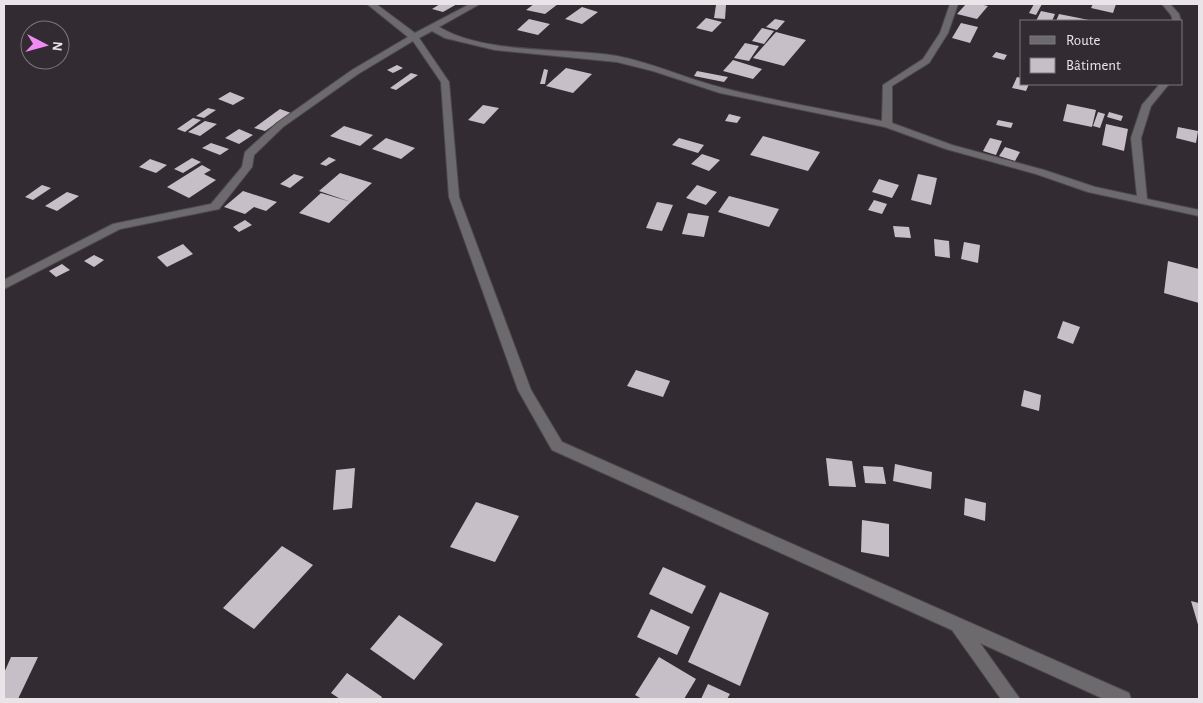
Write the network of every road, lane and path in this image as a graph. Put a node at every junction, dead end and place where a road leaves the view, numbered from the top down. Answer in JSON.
{"nodes":[{"id":1,"x":371,"y":4,"type":"edge"},
{"id":2,"x":476,"y":4,"type":"edge"},
{"id":3,"x":954,"y":4,"type":"edge"},
{"id":4,"x":1166,"y":4,"type":"edge"},
{"id":5,"x":1177,"y":20,"type":"edge"},
{"id":6,"x":434,"y":28,"type":"junction"},
{"id":7,"x":414,"y":37,"type":"junction"},
{"id":8,"x":1164,"y":85,"type":"edge"},
{"id":9,"x":887,"y":125,"type":"junction"},
{"id":10,"x":1142,"y":199,"type":"junction"},
{"id":11,"x":1199,"y":212,"type":"edge"},
{"id":12,"x":4,"y":285,"type":"edge"},
{"id":13,"x":958,"y":626,"type":"junction"},
{"id":14,"x":1011,"y":699,"type":"edge"},
{"id":15,"x":1123,"y":699,"type":"edge"}],
"edges":[{"from":1,"to":7,"type":"street"},
{"from":2,"to":6,"type":"street"},
{"from":3,"to":9,"type":"street"},
{"from":4,"to":5,"type":"street"},
{"from":6,"to":7,"type":"street"},
{"from":6,"to":9,"type":"street"},
{"from":7,"to":12,"type":"street"},
{"from":7,"to":13,"type":"street"},
{"from":8,"to":10,"type":"street"},
{"from":9,"to":10,"type":"street"},
{"from":10,"to":11,"type":"street"},
{"from":13,"to":14,"type":"street"},
{"from":13,"to":15,"type":"street"}]}
